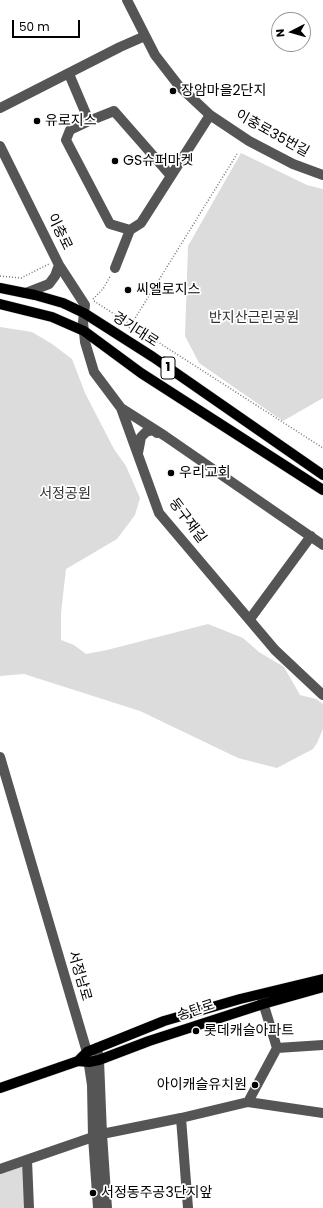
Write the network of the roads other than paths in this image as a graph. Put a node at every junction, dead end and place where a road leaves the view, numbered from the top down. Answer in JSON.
{"nodes":[{"id":1,"x":127,"y":0,"type":"edge"},
{"id":2,"x":145,"y":36,"type":"junction"},
{"id":3,"x":69,"y":74,"type":"junction"},
{"id":4,"x":0,"y":108,"type":"edge"},
{"id":5,"x":210,"y":115,"type":"junction"},
{"id":6,"x":89,"y":121,"type":"junction"},
{"id":7,"x":0,"y":146,"type":"edge"},
{"id":8,"x":323,"y":175,"type":"edge"},
{"id":9,"x":171,"y":176,"type":"junction"},
{"id":10,"x":130,"y":230,"type":"junction"},
{"id":11,"x":58,"y":262,"type":"junction"},
{"id":12,"x":115,"y":268,"type":"road end"},
{"id":13,"x":0,"y":288,"type":"edge"},
{"id":14,"x":26,"y":293,"type":"junction"},
{"id":15,"x":0,"y":304,"type":"edge"},
{"id":16,"x":84,"y":313,"type":"junction"},
{"id":17,"x":84,"y":331,"type":"junction"},
{"id":18,"x":121,"y":408,"type":"junction"},
{"id":19,"x":165,"y":436,"type":"junction"},
{"id":20,"x":138,"y":454,"type":"junction"},
{"id":21,"x":323,"y":475,"type":"edge"},
{"id":22,"x":323,"y":490,"type":"edge"},
{"id":23,"x":311,"y":536,"type":"junction"},
{"id":24,"x":323,"y":544,"type":"edge"},
{"id":25,"x":250,"y":619,"type":"junction"},
{"id":26,"x":323,"y":695,"type":"edge"},
{"id":27,"x":0,"y":757,"type":"edge"},
{"id":28,"x":323,"y":979,"type":"edge"},
{"id":29,"x":323,"y":987,"type":"edge"},
{"id":30,"x":262,"y":1000,"type":"junction"},
{"id":31,"x":323,"y":1045,"type":"edge"},
{"id":32,"x":277,"y":1048,"type":"junction"},
{"id":33,"x":91,"y":1054,"type":"junction"},
{"id":34,"x":99,"y":1060,"type":"junction"},
{"id":35,"x":0,"y":1088,"type":"edge"},
{"id":36,"x":248,"y":1102,"type":"junction"},
{"id":37,"x":323,"y":1113,"type":"edge"},
{"id":38,"x":181,"y":1118,"type":"junction"},
{"id":39,"x":97,"y":1136,"type":"junction"},
{"id":40,"x":27,"y":1160,"type":"junction"},
{"id":41,"x":0,"y":1169,"type":"edge"},
{"id":42,"x":29,"y":1208,"type":"edge"},
{"id":43,"x":98,"y":1208,"type":"edge"},
{"id":44,"x":107,"y":1208,"type":"edge"},
{"id":45,"x":188,"y":1208,"type":"edge"}],
"edges":[{"from":1,"to":2,"type":"street","name":"이충로35번길"},
{"from":2,"to":3,"type":"street"},
{"from":2,"to":5,"type":"street","name":"이충로35번길"},
{"from":3,"to":4,"type":"street"},
{"from":3,"to":6,"type":"street"},
{"from":5,"to":8,"type":"street","name":"이충로35번길"},
{"from":5,"to":9,"type":"street"},
{"from":6,"to":9,"type":"street"},
{"from":6,"to":10,"type":"street"},
{"from":7,"to":11,"type":"street","name":"이충로"},
{"from":9,"to":10,"type":"street"},
{"from":10,"to":12,"type":"street"},
{"from":11,"to":14,"type":"street"},
{"from":11,"to":16,"type":"street","name":"이충로"},
{"from":13,"to":14,"type":"main road","name":"경기대로","number":"1"},
{"from":14,"to":16,"type":"main road","name":"경기대로","number":"1"},
{"from":15,"to":17,"type":"main road","number":"1"},
{"from":16,"to":17,"type":"street","name":"이충로"},
{"from":16,"to":21,"type":"main road","name":"경기대로","number":"1"},
{"from":17,"to":18,"type":"street","name":"둥구재길"},
{"from":17,"to":22,"type":"main road","number":"1"},
{"from":18,"to":19,"type":"street"},
{"from":18,"to":20,"type":"street","name":"둥구재길"},
{"from":19,"to":20,"type":"street"},
{"from":19,"to":23,"type":"street"},
{"from":20,"to":25,"type":"street","name":"둥구재길"},
{"from":23,"to":24,"type":"street"},
{"from":23,"to":25,"type":"street"},
{"from":25,"to":26,"type":"street","name":"둥구재길"},
{"from":27,"to":33,"type":"street","name":"서정남로"},
{"from":28,"to":30,"type":"main road","name":"송탄로"},
{"from":29,"to":30,"type":"main road","name":"송탄로"},
{"from":30,"to":32,"type":"street"},
{"from":30,"to":33,"type":"main road","name":"송탄로"},
{"from":30,"to":34,"type":"main road","name":"송탄로"},
{"from":31,"to":32,"type":"street"},
{"from":32,"to":36,"type":"street"},
{"from":33,"to":34,"type":"street","name":"서정남로"},
{"from":33,"to":35,"type":"main road","name":"송탄로"},
{"from":33,"to":39,"type":"street","name":"서정남로"},
{"from":34,"to":39,"type":"street","name":"서정남로"},
{"from":36,"to":37,"type":"street"},
{"from":36,"to":38,"type":"street"},
{"from":38,"to":39,"type":"street"},
{"from":38,"to":45,"type":"street"},
{"from":39,"to":40,"type":"street"},
{"from":39,"to":43,"type":"street","name":"서정남로"},
{"from":39,"to":44,"type":"street","name":"서정남로"},
{"from":40,"to":41,"type":"street"},
{"from":40,"to":42,"type":"street"}]}
